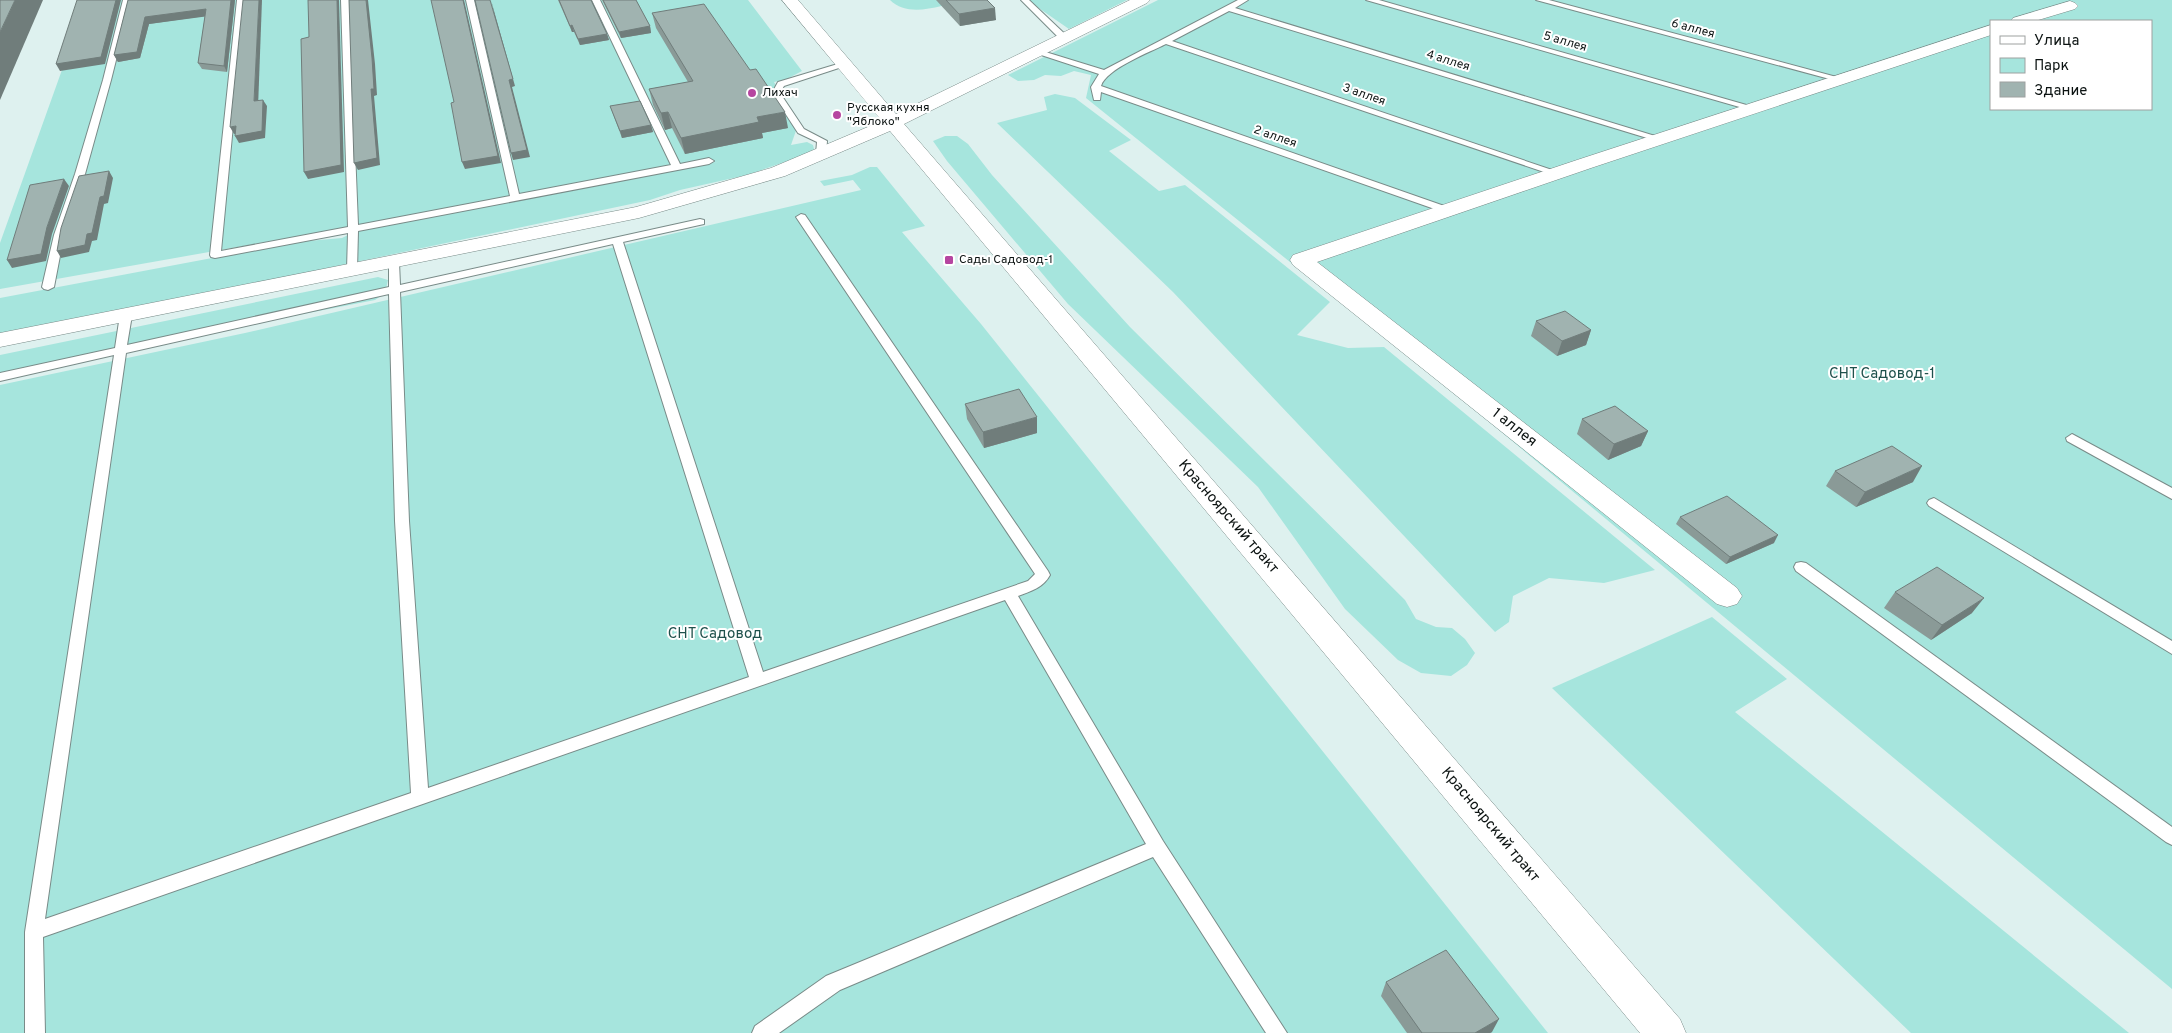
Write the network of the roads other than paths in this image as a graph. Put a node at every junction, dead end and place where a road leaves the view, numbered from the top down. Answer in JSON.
{"nodes":[{"id":1,"x":127,"y":0,"type":"edge"},
{"id":2,"x":241,"y":0,"type":"edge"},
{"id":3,"x":345,"y":0,"type":"edge"},
{"id":4,"x":470,"y":0,"type":"edge"},
{"id":5,"x":596,"y":0,"type":"edge"},
{"id":6,"x":790,"y":0,"type":"edge"},
{"id":7,"x":1025,"y":0,"type":"edge"},
{"id":8,"x":1142,"y":0,"type":"edge"},
{"id":9,"x":1244,"y":0,"type":"edge"},
{"id":10,"x":1370,"y":0,"type":"edge"},
{"id":11,"x":1540,"y":0,"type":"edge"},
{"id":12,"x":2070,"y":6,"type":"dead end"},
{"id":13,"x":1228,"y":8,"type":"junction"},
{"id":14,"x":2022,"y":20,"type":"edge"},
{"id":15,"x":1990,"y":30,"type":"edge"},
{"id":16,"x":1065,"y":38,"type":"junction"},
{"id":17,"x":1164,"y":41,"type":"junction"},
{"id":18,"x":1036,"y":52,"type":"junction"},
{"id":19,"x":844,"y":65,"type":"junction"},
{"id":20,"x":1105,"y":73,"type":"junction"},
{"id":21,"x":1840,"y":79,"type":"junction"},
{"id":22,"x":1095,"y":87,"type":"junction"},
{"id":23,"x":1097,"y":98,"type":"dead end"},
{"id":24,"x":1753,"y":108,"type":"junction"},
{"id":25,"x":893,"y":123,"type":"junction"},
{"id":26,"x":1660,"y":139,"type":"junction"},
{"id":27,"x":821,"y":154,"type":"junction"},
{"id":28,"x":709,"y":161,"type":"dead end"},
{"id":29,"x":676,"y":166,"type":"junction"},
{"id":30,"x":1556,"y":173,"type":"junction"},
{"id":31,"x":515,"y":197,"type":"junction"},
{"id":32,"x":1446,"y":210,"type":"junction"},
{"id":33,"x":801,"y":216,"type":"dead end"},
{"id":34,"x":700,"y":222,"type":"dead end"},
{"id":35,"x":353,"y":229,"type":"junction"},
{"id":36,"x":617,"y":239,"type":"junction"},
{"id":37,"x":394,"y":262,"type":"junction"},
{"id":38,"x":352,"y":270,"type":"junction"},
{"id":39,"x":48,"y":287,"type":"dead end"},
{"id":40,"x":394,"y":289,"type":"junction"},
{"id":41,"x":126,"y":315,"type":"junction"},
{"id":42,"x":0,"y":340,"type":"edge"},
{"id":43,"x":120,"y":350,"type":"junction"},
{"id":44,"x":0,"y":378,"type":"edge"},
{"id":45,"x":2072,"y":438,"type":"dead end"},
{"id":46,"x":2172,"y":494,"type":"edge"},
{"id":47,"x":1934,"y":503,"type":"dead end"},
{"id":48,"x":1801,"y":567,"type":"dead end"},
{"id":49,"x":1008,"y":594,"type":"junction"},
{"id":50,"x":1727,"y":596,"type":"dead end"},
{"id":51,"x":2172,"y":648,"type":"edge"},
{"id":52,"x":758,"y":681,"type":"junction"},
{"id":53,"x":420,"y":797,"type":"junction"},
{"id":54,"x":2172,"y":837,"type":"edge"},
{"id":55,"x":1157,"y":847,"type":"junction"},
{"id":56,"x":34,"y":932,"type":"junction"},
{"id":57,"x":35,"y":1033,"type":"edge"},
{"id":58,"x":762,"y":1033,"type":"edge"},
{"id":59,"x":1277,"y":1033,"type":"edge"},
{"id":60,"x":1666,"y":1033,"type":"edge"}],
"edges":[{"from":1,"to":39,"type":"lane"},
{"from":2,"to":35,"type":"lane"},
{"from":3,"to":35,"type":"lane"},
{"from":4,"to":31,"type":"lane"},
{"from":5,"to":29,"type":"lane"},
{"from":6,"to":19,"type":"street","name":"Красноярский тракт"},
{"from":7,"to":16,"type":"lane"},
{"from":8,"to":16,"type":"street"},
{"from":9,"to":13,"type":"lane"},
{"from":10,"to":24,"type":"lane","name":"5 аллея"},
{"from":11,"to":21,"type":"lane","name":"6 аллея"},
{"from":12,"to":14,"type":"street"},
{"from":13,"to":17,"type":"lane"},
{"from":13,"to":26,"type":"lane","name":"4 аллея"},
{"from":15,"to":21,"type":"street"},
{"from":16,"to":18,"type":"street"},
{"from":17,"to":20,"type":"lane"},
{"from":17,"to":30,"type":"lane","name":"3 аллея"},
{"from":18,"to":20,"type":"lane"},
{"from":18,"to":25,"type":"street"},
{"from":19,"to":25,"type":"street","name":"Красноярский тракт"},
{"from":19,"to":27,"type":"lane"},
{"from":20,"to":22,"type":"lane"},
{"from":21,"to":24,"type":"street"},
{"from":22,"to":23,"type":"lane"},
{"from":22,"to":32,"type":"lane","name":"2 аллея"},
{"from":24,"to":26,"type":"street"},
{"from":25,"to":27,"type":"street"},
{"from":25,"to":60,"type":"street","name":"Красноярский тракт"},
{"from":26,"to":30,"type":"street"},
{"from":27,"to":37,"type":"street"},
{"from":28,"to":29,"type":"lane"},
{"from":29,"to":31,"type":"lane"},
{"from":30,"to":32,"type":"street"},
{"from":31,"to":35,"type":"lane"},
{"from":32,"to":50,"type":"street","name":"1 аллея"},
{"from":33,"to":49,"type":"lane"},
{"from":34,"to":36,"type":"lane"},
{"from":35,"to":38,"type":"lane"},
{"from":36,"to":40,"type":"lane"},
{"from":36,"to":52,"type":"lane"},
{"from":37,"to":38,"type":"street"},
{"from":37,"to":40,"type":"lane"},
{"from":38,"to":41,"type":"street"},
{"from":40,"to":43,"type":"lane"},
{"from":40,"to":53,"type":"lane"},
{"from":41,"to":42,"type":"street"},
{"from":41,"to":43,"type":"lane"},
{"from":43,"to":44,"type":"lane"},
{"from":43,"to":56,"type":"lane"},
{"from":45,"to":46,"type":"lane"},
{"from":47,"to":51,"type":"lane"},
{"from":48,"to":54,"type":"lane"},
{"from":49,"to":52,"type":"lane"},
{"from":49,"to":55,"type":"lane"},
{"from":52,"to":53,"type":"lane"},
{"from":53,"to":56,"type":"lane"},
{"from":55,"to":58,"type":"lane"},
{"from":55,"to":59,"type":"lane"},
{"from":56,"to":57,"type":"lane"}]}
